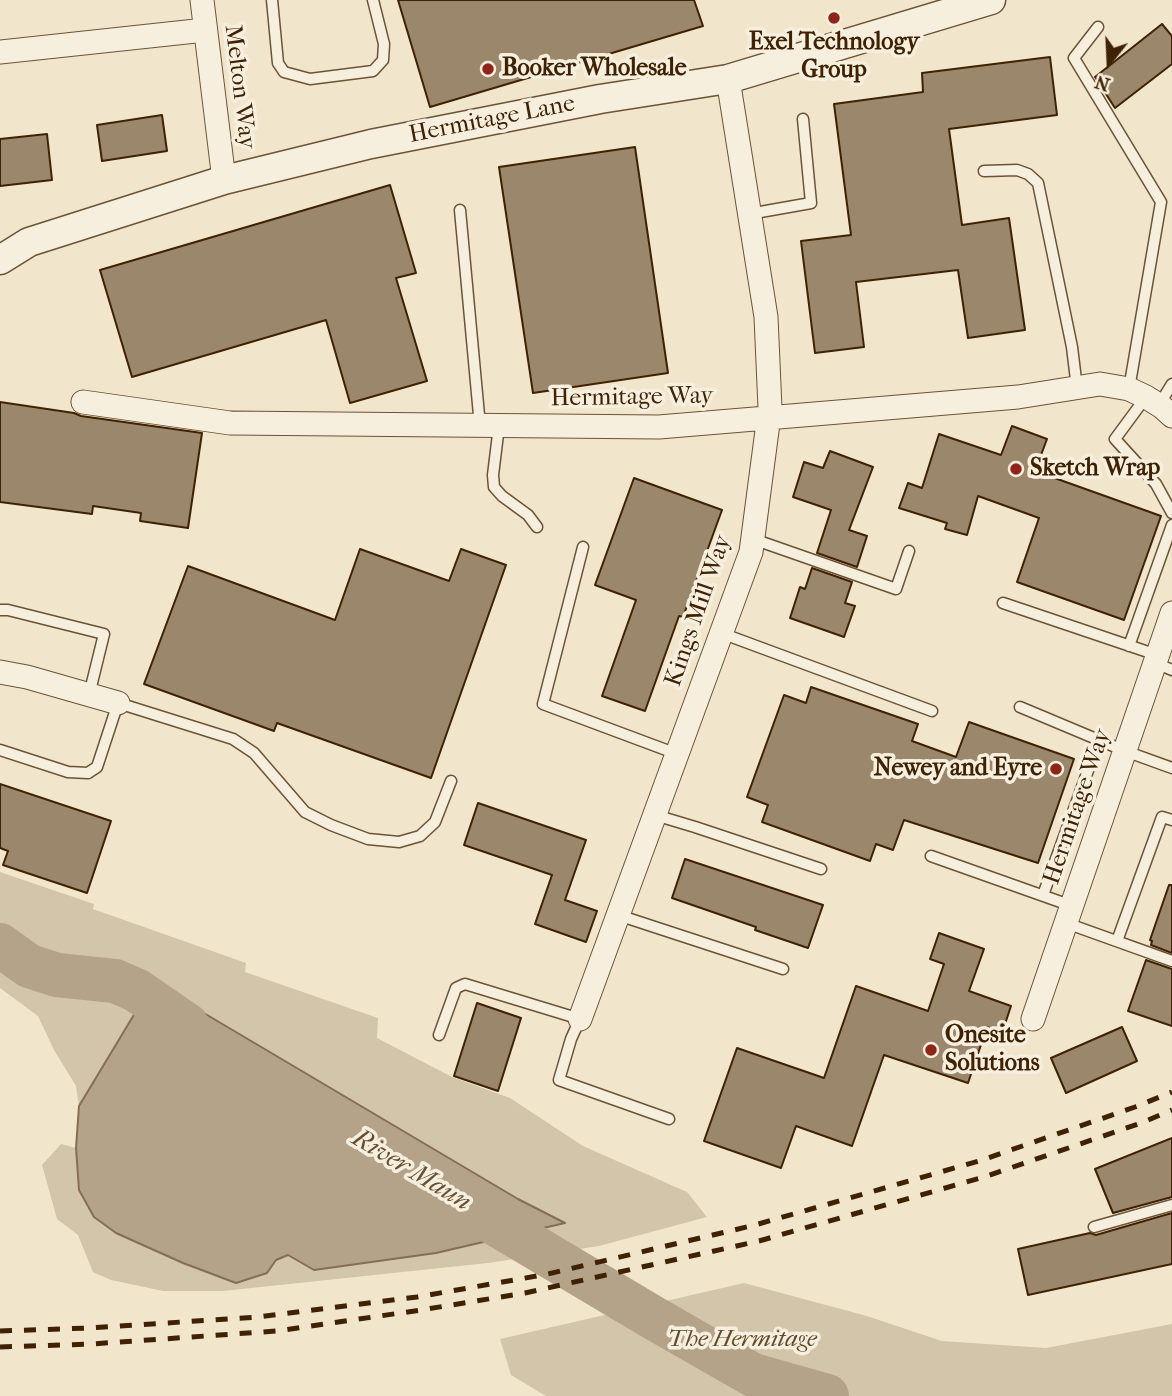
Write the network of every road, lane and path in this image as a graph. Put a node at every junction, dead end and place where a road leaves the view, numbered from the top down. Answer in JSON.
{"nodes":[{"id":1,"x":202,"y":0,"type":"edge"},
{"id":2,"x":272,"y":0,"type":"edge"},
{"id":3,"x":373,"y":0,"type":"edge"},
{"id":4,"x":991,"y":0,"type":"edge"},
{"id":5,"x":1098,"y":27,"type":"dead end"},
{"id":6,"x":205,"y":30,"type":"junction"},
{"id":7,"x":0,"y":52,"type":"edge"},
{"id":8,"x":728,"y":79,"type":"junction"},
{"id":9,"x":803,"y":119,"type":"dead end"},
{"id":10,"x":984,"y":170,"type":"dead end"},
{"id":11,"x":224,"y":180,"type":"junction"},
{"id":12,"x":460,"y":210,"type":"dead end"},
{"id":13,"x":749,"y":214,"type":"junction"},
{"id":14,"x":0,"y":260,"type":"edge"},
{"id":15,"x":1172,"y":384,"type":"edge"},
{"id":16,"x":1077,"y":388,"type":"junction"},
{"id":17,"x":83,"y":402,"type":"dead end"},
{"id":18,"x":1151,"y":402,"type":"edge"},
{"id":19,"x":769,"y":418,"type":"junction"},
{"id":20,"x":489,"y":426,"type":"junction"},
{"id":21,"x":1172,"y":513,"type":"edge"},
{"id":22,"x":1172,"y":524,"type":"edge"},
{"id":23,"x":537,"y":527,"type":"dead end"},
{"id":24,"x":753,"y":539,"type":"junction"},
{"id":25,"x":1169,"y":544,"type":"edge"},
{"id":26,"x":583,"y":547,"type":"dead end"},
{"id":27,"x":909,"y":551,"type":"dead end"},
{"id":28,"x":1003,"y":603,"type":"dead end"},
{"id":29,"x":0,"y":610,"type":"edge"},
{"id":30,"x":1172,"y":613,"type":"edge"},
{"id":31,"x":722,"y":632,"type":"junction"},
{"id":32,"x":1129,"y":646,"type":"junction"},
{"id":33,"x":1161,"y":663,"type":"edge"},
{"id":34,"x":0,"y":672,"type":"edge"},
{"id":35,"x":89,"y":695,"type":"junction"},
{"id":36,"x":118,"y":703,"type":"junction"},
{"id":37,"x":1020,"y":707,"type":"dead end"},
{"id":38,"x":932,"y":711,"type":"dead end"},
{"id":39,"x":1099,"y":740,"type":"junction"},
{"id":40,"x":0,"y":750,"type":"edge"},
{"id":41,"x":1125,"y":751,"type":"junction"},
{"id":42,"x":677,"y":754,"type":"junction"},
{"id":43,"x":1172,"y":768,"type":"edge"},
{"id":44,"x":452,"y":781,"type":"dead end"},
{"id":45,"x":654,"y":815,"type":"junction"},
{"id":46,"x":1172,"y":820,"type":"edge"},
{"id":47,"x":931,"y":856,"type":"dead end"},
{"id":48,"x":821,"y":869,"type":"dead end"},
{"id":49,"x":1043,"y":895,"type":"junction"},
{"id":50,"x":618,"y":915,"type":"junction"},
{"id":51,"x":1069,"y":915,"type":"junction"},
{"id":52,"x":1118,"y":941,"type":"junction"},
{"id":53,"x":1172,"y":961,"type":"edge"},
{"id":54,"x":783,"y":969,"type":"dead end"},
{"id":55,"x":580,"y":1019,"type":"junction"},
{"id":56,"x":1033,"y":1019,"type":"dead end"},
{"id":57,"x":439,"y":1035,"type":"dead end"},
{"id":58,"x":668,"y":1119,"type":"dead end"},
{"id":59,"x":1172,"y":1205,"type":"edge"},
{"id":60,"x":1094,"y":1227,"type":"dead end"}],
"edges":[{"from":1,"to":6,"type":"street","name":"Melton Way"},
{"from":2,"to":3,"type":"lane"},
{"from":4,"to":8,"type":"street","name":"Hermitage Lane"},
{"from":5,"to":18,"type":"lane"},
{"from":6,"to":7,"type":"street"},
{"from":6,"to":11,"type":"street","name":"Melton Way"},
{"from":8,"to":11,"type":"street","name":"Hermitage Lane"},
{"from":8,"to":13,"type":"street","name":"Kings Mill Way"},
{"from":9,"to":13,"type":"lane"},
{"from":10,"to":16,"type":"lane"},
{"from":11,"to":14,"type":"street","name":"Hermitage Lane"},
{"from":12,"to":20,"type":"lane"},
{"from":13,"to":19,"type":"street","name":"Kings Mill Way"},
{"from":15,"to":18,"type":"lane"},
{"from":16,"to":18,"type":"street","name":"Hermitage Way"},
{"from":16,"to":19,"type":"street","name":"Hermitage Way"},
{"from":17,"to":20,"type":"street","name":"Hermitage Way"},
{"from":18,"to":21,"type":"lane"},
{"from":19,"to":20,"type":"street","name":"Hermitage Way"},
{"from":19,"to":24,"type":"street","name":"Kings Mill Way"},
{"from":20,"to":23,"type":"lane"},
{"from":22,"to":25,"type":"lane"},
{"from":24,"to":27,"type":"lane"},
{"from":24,"to":31,"type":"street","name":"Kings Mill Way"},
{"from":25,"to":32,"type":"lane"},
{"from":26,"to":42,"type":"lane"},
{"from":28,"to":32,"type":"lane"},
{"from":29,"to":35,"type":"lane"},
{"from":30,"to":33,"type":"street","name":"Hermitage Way"},
{"from":31,"to":38,"type":"lane"},
{"from":31,"to":42,"type":"street","name":"Kings Mill Way"},
{"from":32,"to":33,"type":"lane"},
{"from":33,"to":41,"type":"street","name":"Hermitage Way"},
{"from":34,"to":35,"type":"street"},
{"from":35,"to":36,"type":"street"},
{"from":36,"to":40,"type":"lane"},
{"from":36,"to":44,"type":"lane"},
{"from":37,"to":39,"type":"lane"},
{"from":39,"to":41,"type":"lane"},
{"from":39,"to":49,"type":"lane"},
{"from":41,"to":43,"type":"lane"},
{"from":41,"to":51,"type":"street","name":"Hermitage Way"},
{"from":42,"to":45,"type":"street","name":"Kings Mill Way"},
{"from":45,"to":48,"type":"lane"},
{"from":45,"to":50,"type":"street","name":"Kings Mill Way"},
{"from":46,"to":52,"type":"lane"},
{"from":47,"to":49,"type":"lane"},
{"from":49,"to":51,"type":"lane"},
{"from":50,"to":54,"type":"lane"},
{"from":50,"to":55,"type":"street","name":"Kings Mill Way"},
{"from":51,"to":52,"type":"lane"},
{"from":51,"to":56,"type":"street","name":"Hermitage Way"},
{"from":52,"to":53,"type":"lane"},
{"from":55,"to":57,"type":"lane"},
{"from":55,"to":58,"type":"lane"},
{"from":59,"to":60,"type":"lane"}]}
